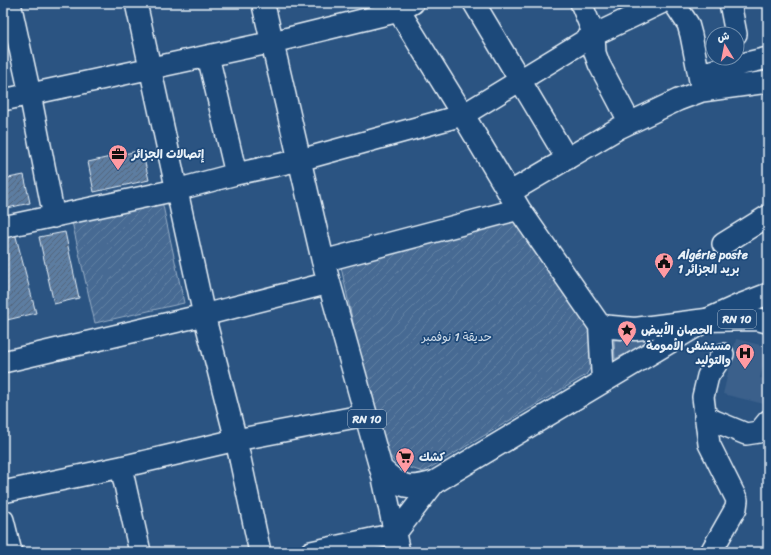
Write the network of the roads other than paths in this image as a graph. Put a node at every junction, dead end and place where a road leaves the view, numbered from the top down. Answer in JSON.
{"nodes":[{"id":1,"x":10,"y":3,"type":"edge"},
{"id":2,"x":136,"y":3,"type":"edge"},
{"id":3,"x":263,"y":3,"type":"edge"},
{"id":4,"x":474,"y":3,"type":"edge"},
{"id":5,"x":581,"y":3,"type":"edge"},
{"id":6,"x":661,"y":3,"type":"edge"},
{"id":7,"x":674,"y":3,"type":"edge"},
{"id":8,"x":730,"y":3,"type":"edge"},
{"id":9,"x":402,"y":6,"type":"edge"},
{"id":10,"x":734,"y":26,"type":"edge"},
{"id":11,"x":594,"y":35,"type":"junction"},
{"id":12,"x":273,"y":42,"type":"junction"},
{"id":13,"x":208,"y":56,"type":"junction"},
{"id":14,"x":768,"y":58,"type":"edge"},
{"id":15,"x":745,"y":64,"type":"edge"},
{"id":16,"x":738,"y":66,"type":"edge"},
{"id":17,"x":149,"y":69,"type":"junction"},
{"id":18,"x":520,"y":80,"type":"junction"},
{"id":19,"x":700,"y":82,"type":"junction"},
{"id":20,"x":768,"y":82,"type":"edge"},
{"id":21,"x":30,"y":94,"type":"junction"},
{"id":22,"x":3,"y":100,"type":"edge"},
{"id":23,"x":463,"y":115,"type":"junction"},
{"id":24,"x":630,"y":123,"type":"junction"},
{"id":25,"x":567,"y":159,"type":"junction"},
{"id":26,"x":300,"y":160,"type":"junction"},
{"id":27,"x":236,"y":174,"type":"junction"},
{"id":28,"x":176,"y":190,"type":"junction"},
{"id":29,"x":514,"y":201,"type":"junction"},
{"id":30,"x":768,"y":216,"type":"edge"},
{"id":31,"x":54,"y":217,"type":"junction"},
{"id":32,"x":3,"y":227,"type":"edge"},
{"id":33,"x":722,"y":244,"type":"dead end"},
{"id":34,"x":323,"y":261,"type":"junction"},
{"id":35,"x":329,"y":283,"type":"junction"},
{"id":36,"x":768,"y":294,"type":"edge"},
{"id":37,"x":204,"y":315,"type":"junction"},
{"id":38,"x":706,"y":320,"type":"junction"},
{"id":39,"x":768,"y":322,"type":"edge"},
{"id":40,"x":600,"y":326,"type":"junction"},
{"id":41,"x":724,"y":354,"type":"dead end"},
{"id":42,"x":3,"y":362,"type":"edge"},
{"id":43,"x":603,"y":381,"type":"junction"},
{"id":44,"x":366,"y":415,"type":"junction"},
{"id":45,"x":705,"y":417,"type":"junction"},
{"id":46,"x":768,"y":421,"type":"edge"},
{"id":47,"x":236,"y":440,"type":"junction"},
{"id":48,"x":121,"y":467,"type":"junction"},
{"id":49,"x":381,"y":469,"type":"junction"},
{"id":50,"x":435,"y":482,"type":"junction"},
{"id":51,"x":3,"y":492,"type":"edge"},
{"id":52,"x":3,"y":520,"type":"edge"},
{"id":53,"x":397,"y":543,"type":"edge"},
{"id":54,"x":11,"y":552,"type":"edge"},
{"id":55,"x":140,"y":552,"type":"edge"},
{"id":56,"x":260,"y":552,"type":"edge"},
{"id":57,"x":310,"y":552,"type":"edge"},
{"id":58,"x":711,"y":552,"type":"edge"}],
"edges":[{"from":1,"to":21,"type":"street"},
{"from":2,"to":17,"type":"street"},
{"from":3,"to":12,"type":"main road","number":"RN 10"},
{"from":4,"to":18,"type":"street"},
{"from":5,"to":11,"type":"street"},
{"from":6,"to":11,"type":"street"},
{"from":7,"to":19,"type":"street"},
{"from":8,"to":10,"type":"street"},
{"from":9,"to":12,"type":"street"},
{"from":9,"to":23,"type":"main road"},
{"from":11,"to":18,"type":"street"},
{"from":11,"to":24,"type":"street"},
{"from":12,"to":13,"type":"street"},
{"from":12,"to":26,"type":"main road","number":"RN 10"},
{"from":13,"to":17,"type":"street"},
{"from":13,"to":27,"type":"street"},
{"from":14,"to":15,"type":"street"},
{"from":16,"to":19,"type":"street"},
{"from":17,"to":21,"type":"street"},
{"from":17,"to":28,"type":"street"},
{"from":18,"to":23,"type":"street"},
{"from":18,"to":25,"type":"street"},
{"from":19,"to":20,"type":"street"},
{"from":19,"to":24,"type":"street"},
{"from":21,"to":22,"type":"street"},
{"from":21,"to":31,"type":"street"},
{"from":23,"to":26,"type":"street"},
{"from":23,"to":29,"type":"main road"},
{"from":24,"to":25,"type":"street"},
{"from":25,"to":29,"type":"street"},
{"from":26,"to":27,"type":"street"},
{"from":26,"to":34,"type":"main road","number":"RN 10"},
{"from":27,"to":28,"type":"street"},
{"from":28,"to":31,"type":"street"},
{"from":28,"to":37,"type":"street"},
{"from":29,"to":34,"type":"street"},
{"from":29,"to":40,"type":"main road"},
{"from":30,"to":33,"type":"street"},
{"from":31,"to":32,"type":"street"},
{"from":34,"to":35,"type":"main road","number":"RN 10"},
{"from":35,"to":37,"type":"street"},
{"from":35,"to":44,"type":"main road","number":"RN 10"},
{"from":36,"to":38,"type":"street"},
{"from":37,"to":42,"type":"street"},
{"from":37,"to":47,"type":"street"},
{"from":38,"to":39,"type":"main road","number":"RN 10"},
{"from":38,"to":40,"type":"main road","number":"RN 10"},
{"from":38,"to":43,"type":"main road","number":"RN 10"},
{"from":40,"to":43,"type":"main road"},
{"from":41,"to":45,"type":"street"},
{"from":43,"to":50,"type":"main road","number":"RN 10"},
{"from":44,"to":47,"type":"street"},
{"from":44,"to":49,"type":"main road","number":"RN 10"},
{"from":45,"to":46,"type":"street"},
{"from":45,"to":58,"type":"street"},
{"from":47,"to":48,"type":"street"},
{"from":47,"to":56,"type":"street"},
{"from":48,"to":51,"type":"street"},
{"from":48,"to":55,"type":"street"},
{"from":49,"to":50,"type":"main road","number":"RN 10"},
{"from":49,"to":53,"type":"street"},
{"from":50,"to":53,"type":"street"},
{"from":52,"to":54,"type":"street"},
{"from":53,"to":57,"type":"street"}]}
